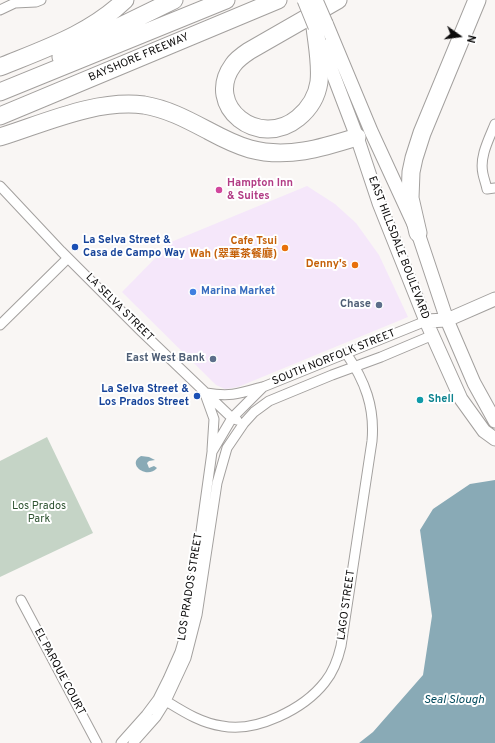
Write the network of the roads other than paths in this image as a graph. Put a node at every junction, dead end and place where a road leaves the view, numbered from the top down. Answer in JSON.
{"nodes":[{"id":1,"x":40,"y":0,"type":"edge"},
{"id":2,"x":125,"y":0,"type":"edge"},
{"id":3,"x":174,"y":0,"type":"edge"},
{"id":4,"x":226,"y":0,"type":"edge"},
{"id":5,"x":278,"y":0,"type":"edge"},
{"id":6,"x":304,"y":0,"type":"edge"},
{"id":7,"x":316,"y":0,"type":"edge"},
{"id":8,"x":338,"y":0,"type":"edge"},
{"id":9,"x":477,"y":0,"type":"edge"},
{"id":10,"x":18,"y":2,"type":"edge"},
{"id":11,"x":0,"y":10,"type":"edge"},
{"id":12,"x":320,"y":25,"type":"junction"},
{"id":13,"x":0,"y":67,"type":"edge"},
{"id":14,"x":0,"y":92,"type":"edge"},
{"id":15,"x":0,"y":116,"type":"edge"},
{"id":16,"x":495,"y":124,"type":"edge"},
{"id":17,"x":364,"y":134,"type":"junction"},
{"id":18,"x":0,"y":137,"type":"edge"},
{"id":19,"x":0,"y":186,"type":"edge"},
{"id":20,"x":491,"y":189,"type":"edge"},
{"id":21,"x":418,"y":233,"type":"junction"},
{"id":22,"x":68,"y":258,"type":"junction"},
{"id":23,"x":495,"y":299,"type":"edge"},
{"id":24,"x":447,"y":320,"type":"junction"},
{"id":25,"x":426,"y":321,"type":"junction"},
{"id":26,"x":0,"y":325,"type":"edge"},
{"id":27,"x":432,"y":335,"type":"junction"},
{"id":28,"x":346,"y":352,"type":"junction"},
{"id":29,"x":356,"y":367,"type":"junction"},
{"id":30,"x":263,"y":387,"type":"junction"},
{"id":31,"x":205,"y":393,"type":"junction"},
{"id":32,"x":232,"y":418,"type":"junction"},
{"id":33,"x":495,"y":421,"type":"edge"},
{"id":34,"x":244,"y":423,"type":"junction"},
{"id":35,"x":495,"y":439,"type":"edge"},
{"id":36,"x":212,"y":452,"type":"junction"},
{"id":37,"x":21,"y":600,"type":"dead end"},
{"id":38,"x":166,"y":701,"type":"junction"},
{"id":39,"x":97,"y":743,"type":"edge"},
{"id":40,"x":121,"y":743,"type":"edge"},
{"id":41,"x":133,"y":743,"type":"edge"}],
"edges":[{"from":1,"to":10,"type":"street"},
{"from":2,"to":13,"type":"highway"},
{"from":3,"to":14,"type":"highway"},
{"from":4,"to":14,"type":"highway","name":"BAYSHORE FREEWAY"},
{"from":5,"to":15,"type":"highway","name":"BAYSHORE FREEWAY"},
{"from":6,"to":12,"type":"main road","name":"EAST HILLSDALE BOULEVARD","bridge":true},
{"from":7,"to":12,"type":"main road","name":"EAST HILLSDALE BOULEVARD","bridge":true},
{"from":8,"to":12,"type":"highway"},
{"from":9,"to":21,"type":"highway"},
{"from":10,"to":11,"type":"street"},
{"from":12,"to":17,"type":"main road","name":"EAST HILLSDALE BOULEVARD"},
{"from":16,"to":20,"type":"street"},
{"from":17,"to":18,"type":"highway"},
{"from":17,"to":21,"type":"main road","name":"EAST HILLSDALE BOULEVARD"},
{"from":17,"to":25,"type":"main road","name":"EAST HILLSDALE BOULEVARD"},
{"from":19,"to":22,"type":"street","name":"LA SELVA STREET"},
{"from":21,"to":24,"type":"main road","name":"EAST HILLSDALE BOULEVARD"},
{"from":22,"to":26,"type":"street"},
{"from":22,"to":31,"type":"street","name":"LA SELVA STREET"},
{"from":23,"to":24,"type":"main road","name":"SOUTH NORFOLK STREET"},
{"from":24,"to":25,"type":"main road","name":"SOUTH NORFOLK STREET"},
{"from":24,"to":27,"type":"main road","name":"SOUTH NORFOLK STREET"},
{"from":24,"to":33,"type":"main road","name":"EAST HILLSDALE BOULEVARD"},
{"from":25,"to":27,"type":"main road","name":"EAST HILLSDALE BOULEVARD"},
{"from":25,"to":28,"type":"street","name":"SOUTH NORFOLK STREET"},
{"from":27,"to":29,"type":"street","name":"SOUTH NORFOLK STREET"},
{"from":27,"to":35,"type":"main road","name":"EAST HILLSDALE BOULEVARD"},
{"from":28,"to":29,"type":"street","name":"LAGO STREET"},
{"from":28,"to":30,"type":"street","name":"SOUTH NORFOLK STREET"},
{"from":29,"to":34,"type":"street","name":"SOUTH NORFOLK STREET"},
{"from":29,"to":38,"type":"street","name":"LAGO STREET"},
{"from":30,"to":31,"type":"street"},
{"from":30,"to":32,"type":"street","name":"SOUTH NORFOLK STREET"},
{"from":31,"to":32,"type":"street","name":"LA SELVA STREET"},
{"from":31,"to":36,"type":"street"},
{"from":32,"to":34,"type":"street","name":"LA SELVA STREET"},
{"from":32,"to":36,"type":"street","name":"LOS PRADOS STREET"},
{"from":34,"to":38,"type":"street","name":"LOS PRADOS STREET"},
{"from":36,"to":40,"type":"street","name":"LOS PRADOS STREET"},
{"from":37,"to":39,"type":"street","name":"EL PARQUE COURT"},
{"from":38,"to":41,"type":"street","name":"LOS PRADOS STREET"}]}
